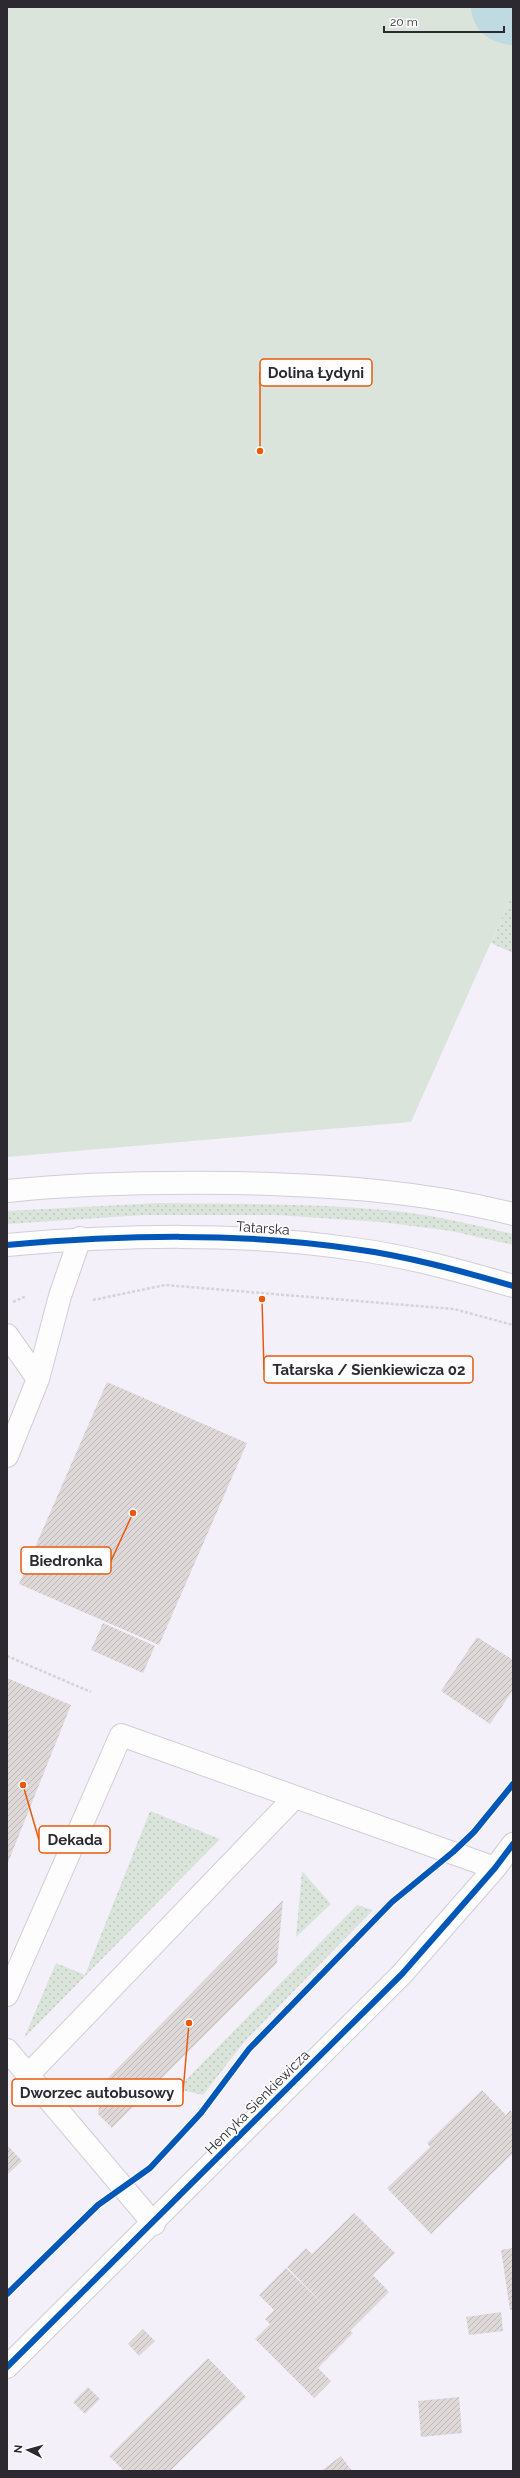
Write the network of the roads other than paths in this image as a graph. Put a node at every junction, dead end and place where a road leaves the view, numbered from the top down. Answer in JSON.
{"nodes":[{"id":1,"x":7,"y":1191,"type":"edge"},
{"id":2,"x":513,"y":1214,"type":"edge"},
{"id":3,"x":80,"y":1238,"type":"junction"},
{"id":4,"x":7,"y":1245,"type":"edge"},
{"id":5,"x":513,"y":1286,"type":"edge"},
{"id":6,"x":7,"y":1335,"type":"edge"},
{"id":7,"x":38,"y":1379,"type":"junction"},
{"id":8,"x":7,"y":1456,"type":"edge"},
{"id":9,"x":295,"y":1797,"type":"junction"},
{"id":10,"x":513,"y":1844,"type":"edge"},
{"id":11,"x":495,"y":1868,"type":"junction"},
{"id":12,"x":7,"y":1995,"type":"edge"},
{"id":13,"x":7,"y":2050,"type":"edge"},
{"id":14,"x":28,"y":2075,"type":"junction"},
{"id":15,"x":154,"y":2224,"type":"junction"},
{"id":16,"x":7,"y":2368,"type":"edge"}],
"edges":[{"from":1,"to":2,"type":"main road"},
{"from":3,"to":4,"type":"main road","name":"Tatarska"},
{"from":3,"to":5,"type":"main road","name":"Tatarska"},
{"from":3,"to":7,"type":"main road"},
{"from":6,"to":7,"type":"main road"},
{"from":7,"to":8,"type":"main road"},
{"from":9,"to":11,"type":"main road"},
{"from":9,"to":12,"type":"main road"},
{"from":9,"to":14,"type":"main road"},
{"from":10,"to":11,"type":"main road","name":"Henryka Sienkiewicza"},
{"from":11,"to":15,"type":"main road","name":"Henryka Sienkiewicza"},
{"from":13,"to":14,"type":"main road"},
{"from":14,"to":15,"type":"main road"},
{"from":15,"to":16,"type":"main road","name":"Henryka Sienkiewicza"}]}
